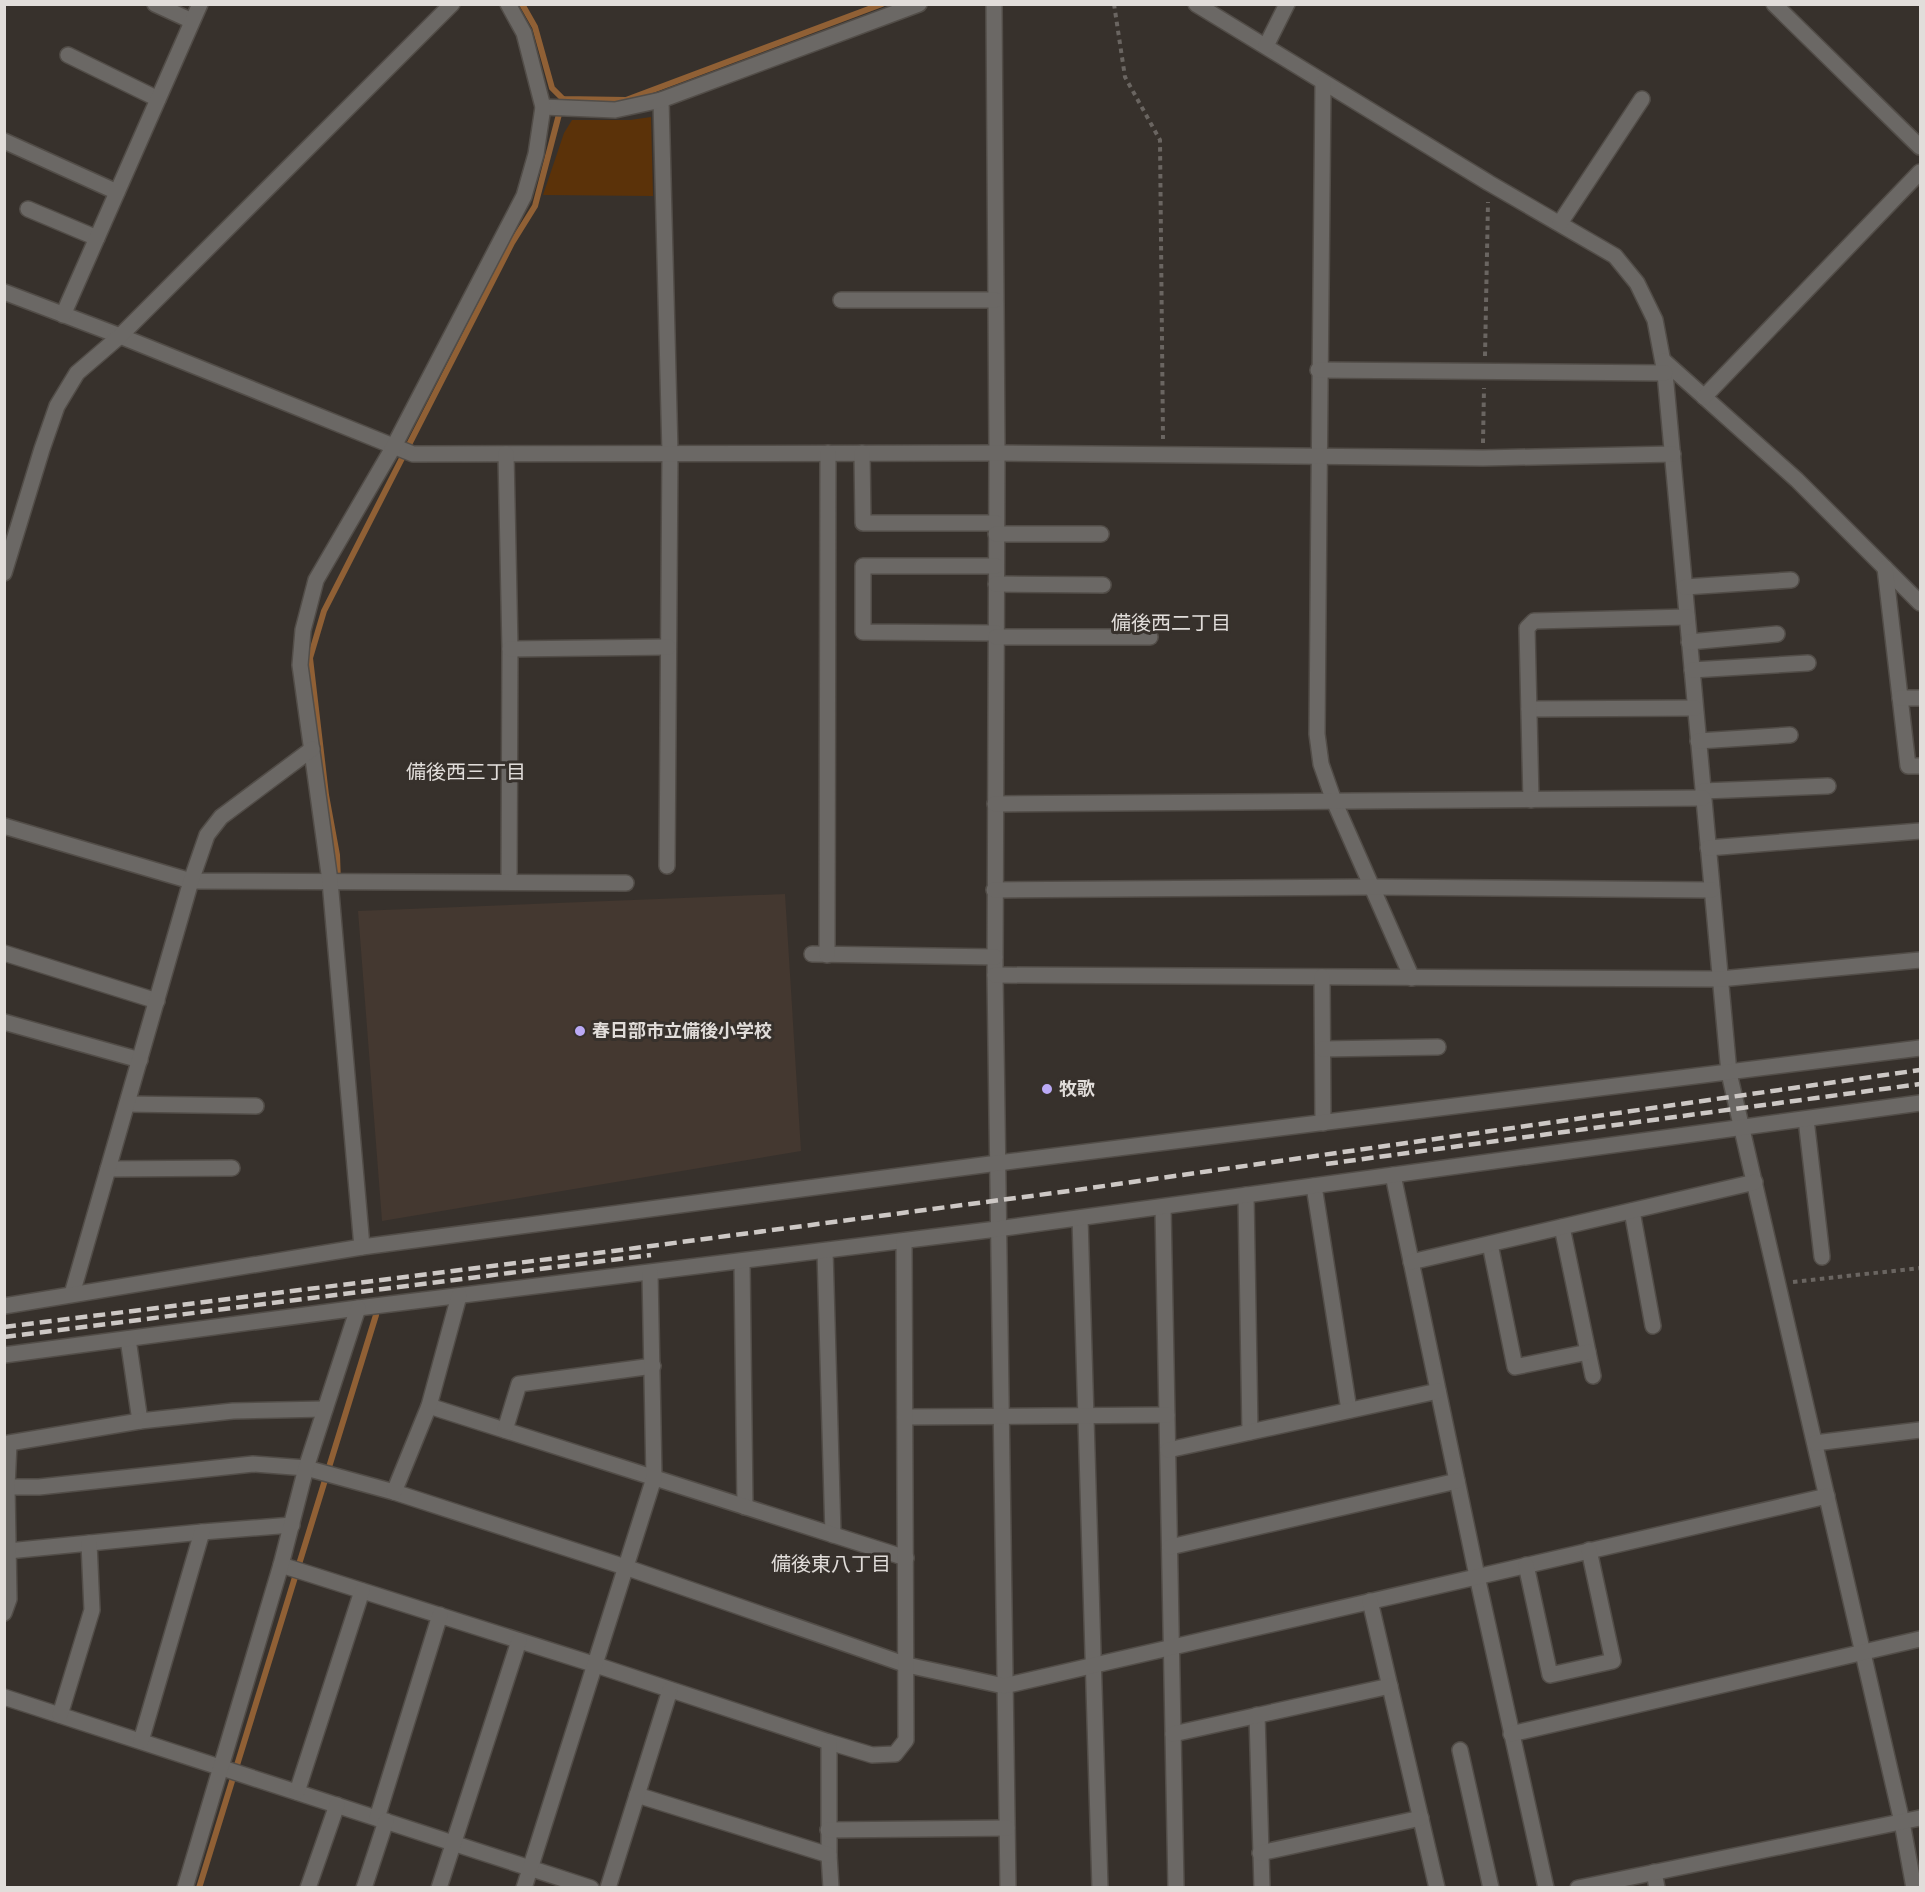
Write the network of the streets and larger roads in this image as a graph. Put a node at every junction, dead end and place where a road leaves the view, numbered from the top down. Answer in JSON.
{"nodes":[{"id":1,"x":155,"y":4,"type":"edge"},
{"id":2,"x":200,"y":4,"type":"edge"},
{"id":3,"x":452,"y":4,"type":"edge"},
{"id":4,"x":508,"y":4,"type":"edge"},
{"id":5,"x":920,"y":4,"type":"edge"},
{"id":6,"x":994,"y":4,"type":"edge"},
{"id":7,"x":1196,"y":4,"type":"edge"},
{"id":8,"x":1287,"y":4,"type":"edge"},
{"id":9,"x":1774,"y":4,"type":"edge"},
{"id":10,"x":192,"y":21,"type":"junction"},
{"id":11,"x":1266,"y":46,"type":"junction"},
{"id":12,"x":68,"y":55,"type":"dead end"},
{"id":13,"x":1323,"y":83,"type":"junction"},
{"id":14,"x":158,"y":99,"type":"junction"},
{"id":15,"x":1642,"y":99,"type":"dead end"},
{"id":16,"x":661,"y":100,"type":"junction"},
{"id":17,"x":543,"y":107,"type":"junction"},
{"id":18,"x":4,"y":141,"type":"edge"},
{"id":19,"x":1920,"y":147,"type":"edge"},
{"id":20,"x":1920,"y":172,"type":"edge"},
{"id":21,"x":117,"y":192,"type":"junction"},
{"id":22,"x":28,"y":209,"type":"dead end"},
{"id":23,"x":1560,"y":223,"type":"junction"},
{"id":24,"x":97,"y":238,"type":"junction"},
{"id":25,"x":4,"y":292,"type":"edge"},
{"id":26,"x":841,"y":300,"type":"dead end"},
{"id":27,"x":995,"y":300,"type":"junction"},
{"id":28,"x":63,"y":315,"type":"junction"},
{"id":29,"x":120,"y":336,"type":"junction"},
{"id":30,"x":1665,"y":367,"type":"junction"},
{"id":31,"x":1318,"y":370,"type":"junction"},
{"id":32,"x":1704,"y":397,"type":"junction"},
{"id":33,"x":394,"y":446,"type":"junction"},
{"id":34,"x":670,"y":453,"type":"junction"},
{"id":35,"x":828,"y":453,"type":"junction"},
{"id":36,"x":862,"y":453,"type":"junction"},
{"id":37,"x":997,"y":453,"type":"junction"},
{"id":38,"x":506,"y":454,"type":"junction"},
{"id":39,"x":1673,"y":454,"type":"junction"},
{"id":40,"x":1320,"y":456,"type":"junction"},
{"id":41,"x":996,"y":528,"type":"junction"},
{"id":42,"x":1101,"y":534,"type":"dead end"},
{"id":43,"x":996,"y":566,"type":"junction"},
{"id":44,"x":1885,"y":568,"type":"junction"},
{"id":45,"x":4,"y":573,"type":"edge"},
{"id":46,"x":1791,"y":580,"type":"dead end"},
{"id":47,"x":996,"y":584,"type":"junction"},
{"id":48,"x":1103,"y":585,"type":"dead end"},
{"id":49,"x":1684,"y":586,"type":"junction"},
{"id":50,"x":1920,"y":603,"type":"edge"},
{"id":51,"x":1687,"y":617,"type":"junction"},
{"id":52,"x":1777,"y":634,"type":"dead end"},
{"id":53,"x":996,"y":635,"type":"junction"},
{"id":54,"x":1150,"y":638,"type":"dead end"},
{"id":55,"x":1689,"y":642,"type":"junction"},
{"id":56,"x":668,"y":646,"type":"junction"},
{"id":57,"x":510,"y":649,"type":"junction"},
{"id":58,"x":1808,"y":663,"type":"dead end"},
{"id":59,"x":1692,"y":670,"type":"junction"},
{"id":60,"x":1900,"y":698,"type":"junction"},
{"id":61,"x":1920,"y":698,"type":"edge"},
{"id":62,"x":1695,"y":708,"type":"junction"},
{"id":63,"x":1529,"y":709,"type":"junction"},
{"id":64,"x":1790,"y":735,"type":"dead end"},
{"id":65,"x":1698,"y":741,"type":"junction"},
{"id":66,"x":312,"y":749,"type":"junction"},
{"id":67,"x":1920,"y":766,"type":"edge"},
{"id":68,"x":1828,"y":786,"type":"dead end"},
{"id":69,"x":1703,"y":795,"type":"junction"},
{"id":70,"x":1531,"y":800,"type":"junction"},
{"id":71,"x":1334,"y":801,"type":"junction"},
{"id":72,"x":995,"y":804,"type":"junction"},
{"id":73,"x":4,"y":826,"type":"edge"},
{"id":74,"x":1920,"y":831,"type":"edge"},
{"id":75,"x":1708,"y":848,"type":"junction"},
{"id":76,"x":667,"y":866,"type":"dead end"},
{"id":77,"x":191,"y":881,"type":"junction"},
{"id":78,"x":330,"y":881,"type":"junction"},
{"id":79,"x":509,"y":882,"type":"junction"},
{"id":80,"x":626,"y":883,"type":"dead end"},
{"id":81,"x":1372,"y":887,"type":"junction"},
{"id":82,"x":994,"y":890,"type":"junction"},
{"id":83,"x":1712,"y":890,"type":"junction"},
{"id":84,"x":4,"y":953,"type":"edge"},
{"id":85,"x":994,"y":957,"type":"junction"},
{"id":86,"x":1920,"y":960,"type":"edge"},
{"id":87,"x":994,"y":975,"type":"junction"},
{"id":88,"x":1322,"y":978,"type":"junction"},
{"id":89,"x":1412,"y":978,"type":"junction"},
{"id":90,"x":1720,"y":979,"type":"junction"},
{"id":91,"x":157,"y":1000,"type":"junction"},
{"id":92,"x":4,"y":1022,"type":"edge"},
{"id":93,"x":1438,"y":1047,"type":"dead end"},
{"id":94,"x":1920,"y":1048,"type":"edge"},
{"id":95,"x":1323,"y":1049,"type":"junction"},
{"id":96,"x":140,"y":1060,"type":"junction"},
{"id":97,"x":1729,"y":1073,"type":"junction"},
{"id":98,"x":1920,"y":1103,"type":"edge"},
{"id":99,"x":127,"y":1104,"type":"junction"},
{"id":100,"x":256,"y":1106,"type":"dead end"},
{"id":101,"x":1806,"y":1119,"type":"junction"},
{"id":102,"x":1323,"y":1123,"type":"junction"},
{"id":103,"x":1742,"y":1127,"type":"junction"},
{"id":104,"x":998,"y":1162,"type":"junction"},
{"id":105,"x":231,"y":1168,"type":"dead end"},
{"id":106,"x":108,"y":1169,"type":"junction"},
{"id":107,"x":1393,"y":1175,"type":"junction"},
{"id":108,"x":1755,"y":1182,"type":"junction"},
{"id":109,"x":1314,"y":1186,"type":"junction"},
{"id":110,"x":1246,"y":1195,"type":"junction"},
{"id":111,"x":1163,"y":1207,"type":"junction"},
{"id":112,"x":1632,"y":1211,"type":"junction"},
{"id":113,"x":1080,"y":1218,"type":"junction"},
{"id":114,"x":1562,"y":1227,"type":"junction"},
{"id":115,"x":997,"y":1229,"type":"junction"},
{"id":116,"x":904,"y":1241,"type":"junction"},
{"id":117,"x":1490,"y":1244,"type":"junction"},
{"id":118,"x":362,"y":1247,"type":"junction"},
{"id":119,"x":825,"y":1251,"type":"junction"},
{"id":120,"x":1822,"y":1257,"type":"dead end"},
{"id":121,"x":742,"y":1262,"type":"junction"},
{"id":122,"x":1411,"y":1262,"type":"junction"},
{"id":123,"x":651,"y":1273,"type":"junction"},
{"id":124,"x":72,"y":1294,"type":"junction"},
{"id":125,"x":459,"y":1296,"type":"junction"},
{"id":126,"x":4,"y":1306,"type":"edge"},
{"id":127,"x":358,"y":1308,"type":"junction"},
{"id":128,"x":1653,"y":1326,"type":"dead end"},
{"id":129,"x":128,"y":1339,"type":"junction"},
{"id":130,"x":1588,"y":1352,"type":"junction"},
{"id":131,"x":4,"y":1355,"type":"edge"},
{"id":132,"x":653,"y":1366,"type":"junction"},
{"id":133,"x":1593,"y":1376,"type":"dead end"},
{"id":134,"x":1438,"y":1391,"type":"junction"},
{"id":135,"x":429,"y":1406,"type":"junction"},
{"id":136,"x":325,"y":1409,"type":"junction"},
{"id":137,"x":1349,"y":1410,"type":"junction"},
{"id":138,"x":1086,"y":1414,"type":"junction"},
{"id":139,"x":1000,"y":1415,"type":"junction"},
{"id":140,"x":1167,"y":1415,"type":"junction"},
{"id":141,"x":905,"y":1417,"type":"junction"},
{"id":142,"x":140,"y":1421,"type":"junction"},
{"id":143,"x":505,"y":1430,"type":"junction"},
{"id":144,"x":1920,"y":1430,"type":"edge"},
{"id":145,"x":1250,"y":1432,"type":"junction"},
{"id":146,"x":1815,"y":1443,"type":"junction"},
{"id":147,"x":1168,"y":1450,"type":"junction"},
{"id":148,"x":306,"y":1468,"type":"junction"},
{"id":149,"x":654,"y":1478,"type":"junction"},
{"id":150,"x":1457,"y":1481,"type":"junction"},
{"id":151,"x":6,"y":1487,"type":"edge"},
{"id":152,"x":394,"y":1492,"type":"junction"},
{"id":153,"x":1827,"y":1496,"type":"junction"},
{"id":154,"x":745,"y":1507,"type":"junction"},
{"id":155,"x":292,"y":1525,"type":"junction"},
{"id":156,"x":202,"y":1532,"type":"junction"},
{"id":157,"x":833,"y":1534,"type":"junction"},
{"id":158,"x":89,"y":1543,"type":"junction"},
{"id":159,"x":1170,"y":1547,"type":"junction"},
{"id":160,"x":1589,"y":1550,"type":"junction"},
{"id":161,"x":8,"y":1551,"type":"junction"},
{"id":162,"x":906,"y":1558,"type":"junction"},
{"id":163,"x":281,"y":1565,"type":"junction"},
{"id":164,"x":1526,"y":1565,"type":"junction"},
{"id":165,"x":625,"y":1568,"type":"junction"},
{"id":166,"x":1477,"y":1576,"type":"junction"},
{"id":167,"x":362,"y":1591,"type":"junction"},
{"id":168,"x":1370,"y":1601,"type":"junction"},
{"id":169,"x":6,"y":1604,"type":"edge"},
{"id":170,"x":440,"y":1616,"type":"junction"},
{"id":171,"x":1920,"y":1639,"type":"edge"},
{"id":172,"x":519,"y":1641,"type":"junction"},
{"id":173,"x":1172,"y":1646,"type":"junction"},
{"id":174,"x":1863,"y":1652,"type":"junction"},
{"id":175,"x":593,"y":1664,"type":"junction"},
{"id":176,"x":1093,"y":1664,"type":"junction"},
{"id":177,"x":907,"y":1665,"type":"junction"},
{"id":178,"x":1004,"y":1686,"type":"junction"},
{"id":179,"x":1390,"y":1686,"type":"junction"},
{"id":180,"x":670,"y":1690,"type":"junction"},
{"id":181,"x":4,"y":1697,"type":"edge"},
{"id":182,"x":60,"y":1715,"type":"junction"},
{"id":183,"x":1257,"y":1715,"type":"junction"},
{"id":184,"x":1173,"y":1734,"type":"junction"},
{"id":185,"x":1511,"y":1734,"type":"junction"},
{"id":186,"x":141,"y":1741,"type":"junction"},
{"id":187,"x":829,"y":1742,"type":"junction"},
{"id":188,"x":1460,"y":1750,"type":"dead end"},
{"id":189,"x":221,"y":1767,"type":"junction"},
{"id":190,"x":297,"y":1792,"type":"junction"},
{"id":191,"x":637,"y":1796,"type":"junction"},
{"id":192,"x":337,"y":1805,"type":"junction"},
{"id":193,"x":1421,"y":1818,"type":"junction"},
{"id":194,"x":1920,"y":1818,"type":"edge"},
{"id":195,"x":381,"y":1819,"type":"junction"},
{"id":196,"x":1902,"y":1822,"type":"junction"},
{"id":197,"x":1007,"y":1828,"type":"junction"},
{"id":198,"x":828,"y":1830,"type":"junction"},
{"id":199,"x":454,"y":1842,"type":"junction"},
{"id":200,"x":1260,"y":1853,"type":"junction"},
{"id":201,"x":829,"y":1855,"type":"junction"},
{"id":202,"x":530,"y":1868,"type":"junction"},
{"id":203,"x":1656,"y":1880,"type":"edge"},
{"id":204,"x":185,"y":1887,"type":"edge"},
{"id":205,"x":308,"y":1887,"type":"edge"},
{"id":206,"x":364,"y":1887,"type":"edge"},
{"id":207,"x":439,"y":1887,"type":"edge"},
{"id":208,"x":524,"y":1887,"type":"edge"},
{"id":209,"x":591,"y":1887,"type":"edge"},
{"id":210,"x":608,"y":1887,"type":"edge"},
{"id":211,"x":831,"y":1887,"type":"edge"},
{"id":212,"x":1008,"y":1887,"type":"edge"},
{"id":213,"x":1100,"y":1887,"type":"edge"},
{"id":214,"x":1176,"y":1887,"type":"edge"},
{"id":215,"x":1262,"y":1887,"type":"edge"},
{"id":216,"x":1437,"y":1887,"type":"edge"},
{"id":217,"x":1491,"y":1887,"type":"edge"},
{"id":218,"x":1546,"y":1887,"type":"edge"},
{"id":219,"x":1578,"y":1887,"type":"edge"},
{"id":220,"x":1914,"y":1887,"type":"edge"}],
"edges":[{"from":1,"to":10,"type":"street"},
{"from":2,"to":10,"type":"street"},
{"from":3,"to":29,"type":"street"},
{"from":4,"to":17,"type":"street"},
{"from":5,"to":16,"type":"street"},
{"from":6,"to":27,"type":"street"},
{"from":7,"to":11,"type":"street"},
{"from":8,"to":11,"type":"street"},
{"from":9,"to":19,"type":"street"},
{"from":10,"to":14,"type":"street"},
{"from":11,"to":13,"type":"street"},
{"from":12,"to":14,"type":"street"},
{"from":13,"to":23,"type":"street"},
{"from":13,"to":31,"type":"street"},
{"from":14,"to":21,"type":"street"},
{"from":15,"to":23,"type":"street"},
{"from":16,"to":17,"type":"street"},
{"from":16,"to":34,"type":"street"},
{"from":17,"to":33,"type":"street"},
{"from":18,"to":21,"type":"street"},
{"from":20,"to":32,"type":"street"},
{"from":21,"to":24,"type":"street"},
{"from":22,"to":24,"type":"street"},
{"from":23,"to":30,"type":"street"},
{"from":24,"to":28,"type":"street"},
{"from":25,"to":28,"type":"street"},
{"from":26,"to":27,"type":"street"},
{"from":27,"to":37,"type":"street"},
{"from":28,"to":29,"type":"street"},
{"from":29,"to":33,"type":"street"},
{"from":29,"to":45,"type":"street"},
{"from":30,"to":31,"type":"street"},
{"from":30,"to":32,"type":"street"},
{"from":30,"to":39,"type":"street"},
{"from":31,"to":40,"type":"street"},
{"from":32,"to":44,"type":"street"},
{"from":33,"to":38,"type":"street"},
{"from":33,"to":66,"type":"street"},
{"from":34,"to":35,"type":"street"},
{"from":34,"to":38,"type":"street"},
{"from":34,"to":56,"type":"street"},
{"from":35,"to":36,"type":"street"},
{"from":35,"to":85,"type":"street"},
{"from":36,"to":37,"type":"street"},
{"from":36,"to":41,"type":"street"},
{"from":37,"to":40,"type":"street"},
{"from":37,"to":41,"type":"street"},
{"from":38,"to":57,"type":"street"},
{"from":39,"to":40,"type":"street"},
{"from":39,"to":49,"type":"street"},
{"from":40,"to":71,"type":"street"},
{"from":41,"to":42,"type":"street"},
{"from":41,"to":43,"type":"street"},
{"from":43,"to":47,"type":"street"},
{"from":43,"to":53,"type":"street"},
{"from":44,"to":50,"type":"street"},
{"from":44,"to":60,"type":"street"},
{"from":46,"to":49,"type":"street"},
{"from":47,"to":48,"type":"street"},
{"from":47,"to":53,"type":"street"},
{"from":49,"to":51,"type":"street"},
{"from":51,"to":55,"type":"street"},
{"from":51,"to":63,"type":"street"},
{"from":52,"to":55,"type":"street"},
{"from":53,"to":54,"type":"street"},
{"from":53,"to":72,"type":"street"},
{"from":55,"to":59,"type":"street"},
{"from":56,"to":57,"type":"street"},
{"from":56,"to":76,"type":"street"},
{"from":57,"to":79,"type":"street"},
{"from":58,"to":59,"type":"street"},
{"from":59,"to":62,"type":"street"},
{"from":60,"to":61,"type":"street"},
{"from":60,"to":67,"type":"street"},
{"from":62,"to":63,"type":"street"},
{"from":62,"to":65,"type":"street"},
{"from":63,"to":70,"type":"street"},
{"from":64,"to":65,"type":"street"},
{"from":65,"to":69,"type":"street"},
{"from":66,"to":77,"type":"street"},
{"from":66,"to":78,"type":"street"},
{"from":68,"to":69,"type":"street"},
{"from":69,"to":70,"type":"street"},
{"from":69,"to":75,"type":"street"},
{"from":70,"to":71,"type":"street"},
{"from":71,"to":72,"type":"street"},
{"from":71,"to":81,"type":"street"},
{"from":72,"to":82,"type":"street"},
{"from":73,"to":77,"type":"street"},
{"from":74,"to":75,"type":"street"},
{"from":75,"to":83,"type":"street"},
{"from":77,"to":78,"type":"street"},
{"from":77,"to":91,"type":"street"},
{"from":78,"to":79,"type":"street"},
{"from":78,"to":118,"type":"street"},
{"from":79,"to":80,"type":"street"},
{"from":81,"to":82,"type":"street"},
{"from":81,"to":83,"type":"street"},
{"from":81,"to":89,"type":"street"},
{"from":82,"to":85,"type":"street"},
{"from":83,"to":90,"type":"street"},
{"from":84,"to":91,"type":"street"},
{"from":85,"to":87,"type":"street"},
{"from":86,"to":90,"type":"street"},
{"from":87,"to":88,"type":"street"},
{"from":87,"to":104,"type":"street"},
{"from":88,"to":89,"type":"street"},
{"from":88,"to":95,"type":"street"},
{"from":89,"to":90,"type":"street"},
{"from":90,"to":97,"type":"street"},
{"from":91,"to":96,"type":"street"},
{"from":92,"to":96,"type":"street"},
{"from":93,"to":95,"type":"street"},
{"from":94,"to":97,"type":"street"},
{"from":95,"to":102,"type":"street"},
{"from":96,"to":99,"type":"street"},
{"from":97,"to":102,"type":"street"},
{"from":97,"to":103,"type":"street"},
{"from":98,"to":101,"type":"street"},
{"from":99,"to":100,"type":"street"},
{"from":99,"to":106,"type":"street"},
{"from":101,"to":103,"type":"street"},
{"from":101,"to":120,"type":"street"},
{"from":102,"to":104,"type":"street"},
{"from":103,"to":107,"type":"street"},
{"from":103,"to":108,"type":"street"},
{"from":104,"to":115,"type":"street"},
{"from":104,"to":118,"type":"street"},
{"from":105,"to":106,"type":"street"},
{"from":106,"to":124,"type":"street"},
{"from":107,"to":109,"type":"street"},
{"from":107,"to":122,"type":"street"},
{"from":108,"to":112,"type":"street"},
{"from":108,"to":146,"type":"street"},
{"from":109,"to":110,"type":"street"},
{"from":109,"to":137,"type":"street"},
{"from":110,"to":111,"type":"street"},
{"from":110,"to":145,"type":"street"},
{"from":111,"to":113,"type":"street"},
{"from":111,"to":140,"type":"street"},
{"from":112,"to":114,"type":"street"},
{"from":112,"to":128,"type":"street"},
{"from":113,"to":115,"type":"street"},
{"from":113,"to":138,"type":"street"},
{"from":114,"to":117,"type":"street"},
{"from":114,"to":130,"type":"street"},
{"from":115,"to":116,"type":"street"},
{"from":115,"to":139,"type":"street"},
{"from":116,"to":119,"type":"street"},
{"from":116,"to":141,"type":"street"},
{"from":117,"to":122,"type":"street"},
{"from":117,"to":130,"type":"street"},
{"from":118,"to":124,"type":"street"},
{"from":119,"to":121,"type":"street"},
{"from":119,"to":157,"type":"street"},
{"from":121,"to":123,"type":"street"},
{"from":121,"to":154,"type":"street"},
{"from":122,"to":134,"type":"street"},
{"from":123,"to":125,"type":"street"},
{"from":123,"to":132,"type":"street"},
{"from":124,"to":126,"type":"street"},
{"from":125,"to":127,"type":"street"},
{"from":125,"to":135,"type":"street"},
{"from":127,"to":129,"type":"street"},
{"from":127,"to":136,"type":"street"},
{"from":129,"to":131,"type":"street"},
{"from":129,"to":142,"type":"street"},
{"from":130,"to":133,"type":"street"},
{"from":132,"to":143,"type":"street"},
{"from":132,"to":149,"type":"street"},
{"from":134,"to":137,"type":"street"},
{"from":134,"to":150,"type":"street"},
{"from":135,"to":143,"type":"street"},
{"from":135,"to":152,"type":"street"},
{"from":136,"to":142,"type":"street"},
{"from":136,"to":148,"type":"street"},
{"from":137,"to":145,"type":"street"},
{"from":138,"to":139,"type":"street"},
{"from":138,"to":140,"type":"street"},
{"from":138,"to":176,"type":"street"},
{"from":139,"to":141,"type":"street"},
{"from":139,"to":178,"type":"street"},
{"from":140,"to":147,"type":"street"},
{"from":141,"to":162,"type":"street"},
{"from":142,"to":151,"type":"street"},
{"from":143,"to":149,"type":"street"},
{"from":144,"to":146,"type":"street"},
{"from":145,"to":147,"type":"street"},
{"from":146,"to":153,"type":"street"},
{"from":147,"to":159,"type":"street"},
{"from":148,"to":151,"type":"street"},
{"from":148,"to":152,"type":"street"},
{"from":148,"to":155,"type":"street"},
{"from":149,"to":154,"type":"street"},
{"from":149,"to":165,"type":"street"},
{"from":150,"to":159,"type":"street"},
{"from":150,"to":166,"type":"street"},
{"from":151,"to":161,"type":"street"},
{"from":152,"to":165,"type":"street"},
{"from":153,"to":160,"type":"street"},
{"from":153,"to":174,"type":"street"},
{"from":154,"to":157,"type":"street"},
{"from":155,"to":156,"type":"street"},
{"from":155,"to":163,"type":"street"},
{"from":156,"to":158,"type":"street"},
{"from":156,"to":186,"type":"street"},
{"from":157,"to":162,"type":"street"},
{"from":158,"to":161,"type":"street"},
{"from":158,"to":182,"type":"street"},
{"from":159,"to":173,"type":"street"},
{"from":160,"to":164,"type":"street"},
{"from":160,"to":164,"type":"street"},
{"from":161,"to":169,"type":"street"},
{"from":162,"to":177,"type":"street"},
{"from":163,"to":167,"type":"street"},
{"from":163,"to":189,"type":"street"},
{"from":164,"to":166,"type":"street"},
{"from":165,"to":175,"type":"street"},
{"from":165,"to":177,"type":"street"},
{"from":166,"to":168,"type":"street"},
{"from":166,"to":185,"type":"street"},
{"from":167,"to":170,"type":"street"},
{"from":167,"to":190,"type":"street"},
{"from":168,"to":173,"type":"street"},
{"from":168,"to":179,"type":"street"},
{"from":170,"to":172,"type":"street"},
{"from":170,"to":195,"type":"street"},
{"from":171,"to":174,"type":"street"},
{"from":172,"to":175,"type":"street"},
{"from":172,"to":199,"type":"street"},
{"from":173,"to":176,"type":"street"},
{"from":173,"to":184,"type":"street"},
{"from":174,"to":185,"type":"street"},
{"from":174,"to":196,"type":"street"},
{"from":175,"to":180,"type":"street"},
{"from":175,"to":202,"type":"street"},
{"from":176,"to":178,"type":"street"},
{"from":176,"to":213,"type":"street"},
{"from":177,"to":178,"type":"street"},
{"from":177,"to":187,"type":"street"},
{"from":178,"to":197,"type":"street"},
{"from":179,"to":183,"type":"street"},
{"from":179,"to":193,"type":"street"},
{"from":180,"to":187,"type":"street"},
{"from":180,"to":191,"type":"street"},
{"from":181,"to":182,"type":"street"},
{"from":182,"to":186,"type":"street"},
{"from":183,"to":184,"type":"street"},
{"from":183,"to":200,"type":"street"},
{"from":184,"to":214,"type":"street"},
{"from":185,"to":218,"type":"street"},
{"from":186,"to":189,"type":"street"},
{"from":187,"to":198,"type":"street"},
{"from":188,"to":217,"type":"street"},
{"from":189,"to":190,"type":"street"},
{"from":189,"to":204,"type":"street"},
{"from":190,"to":192,"type":"street"},
{"from":191,"to":201,"type":"street"},
{"from":191,"to":210,"type":"street"},
{"from":192,"to":195,"type":"street"},
{"from":192,"to":205,"type":"street"},
{"from":193,"to":200,"type":"street"},
{"from":193,"to":216,"type":"street"},
{"from":194,"to":196,"type":"street"},
{"from":195,"to":199,"type":"street"},
{"from":195,"to":206,"type":"street"},
{"from":196,"to":203,"type":"street"},
{"from":196,"to":220,"type":"street"},
{"from":197,"to":198,"type":"street"},
{"from":197,"to":212,"type":"street"},
{"from":198,"to":201,"type":"street"},
{"from":199,"to":202,"type":"street"},
{"from":199,"to":207,"type":"street"},
{"from":200,"to":215,"type":"street"},
{"from":201,"to":211,"type":"street"},
{"from":202,"to":208,"type":"street"},
{"from":202,"to":209,"type":"street"},
{"from":203,"to":219,"type":"street"}]}
